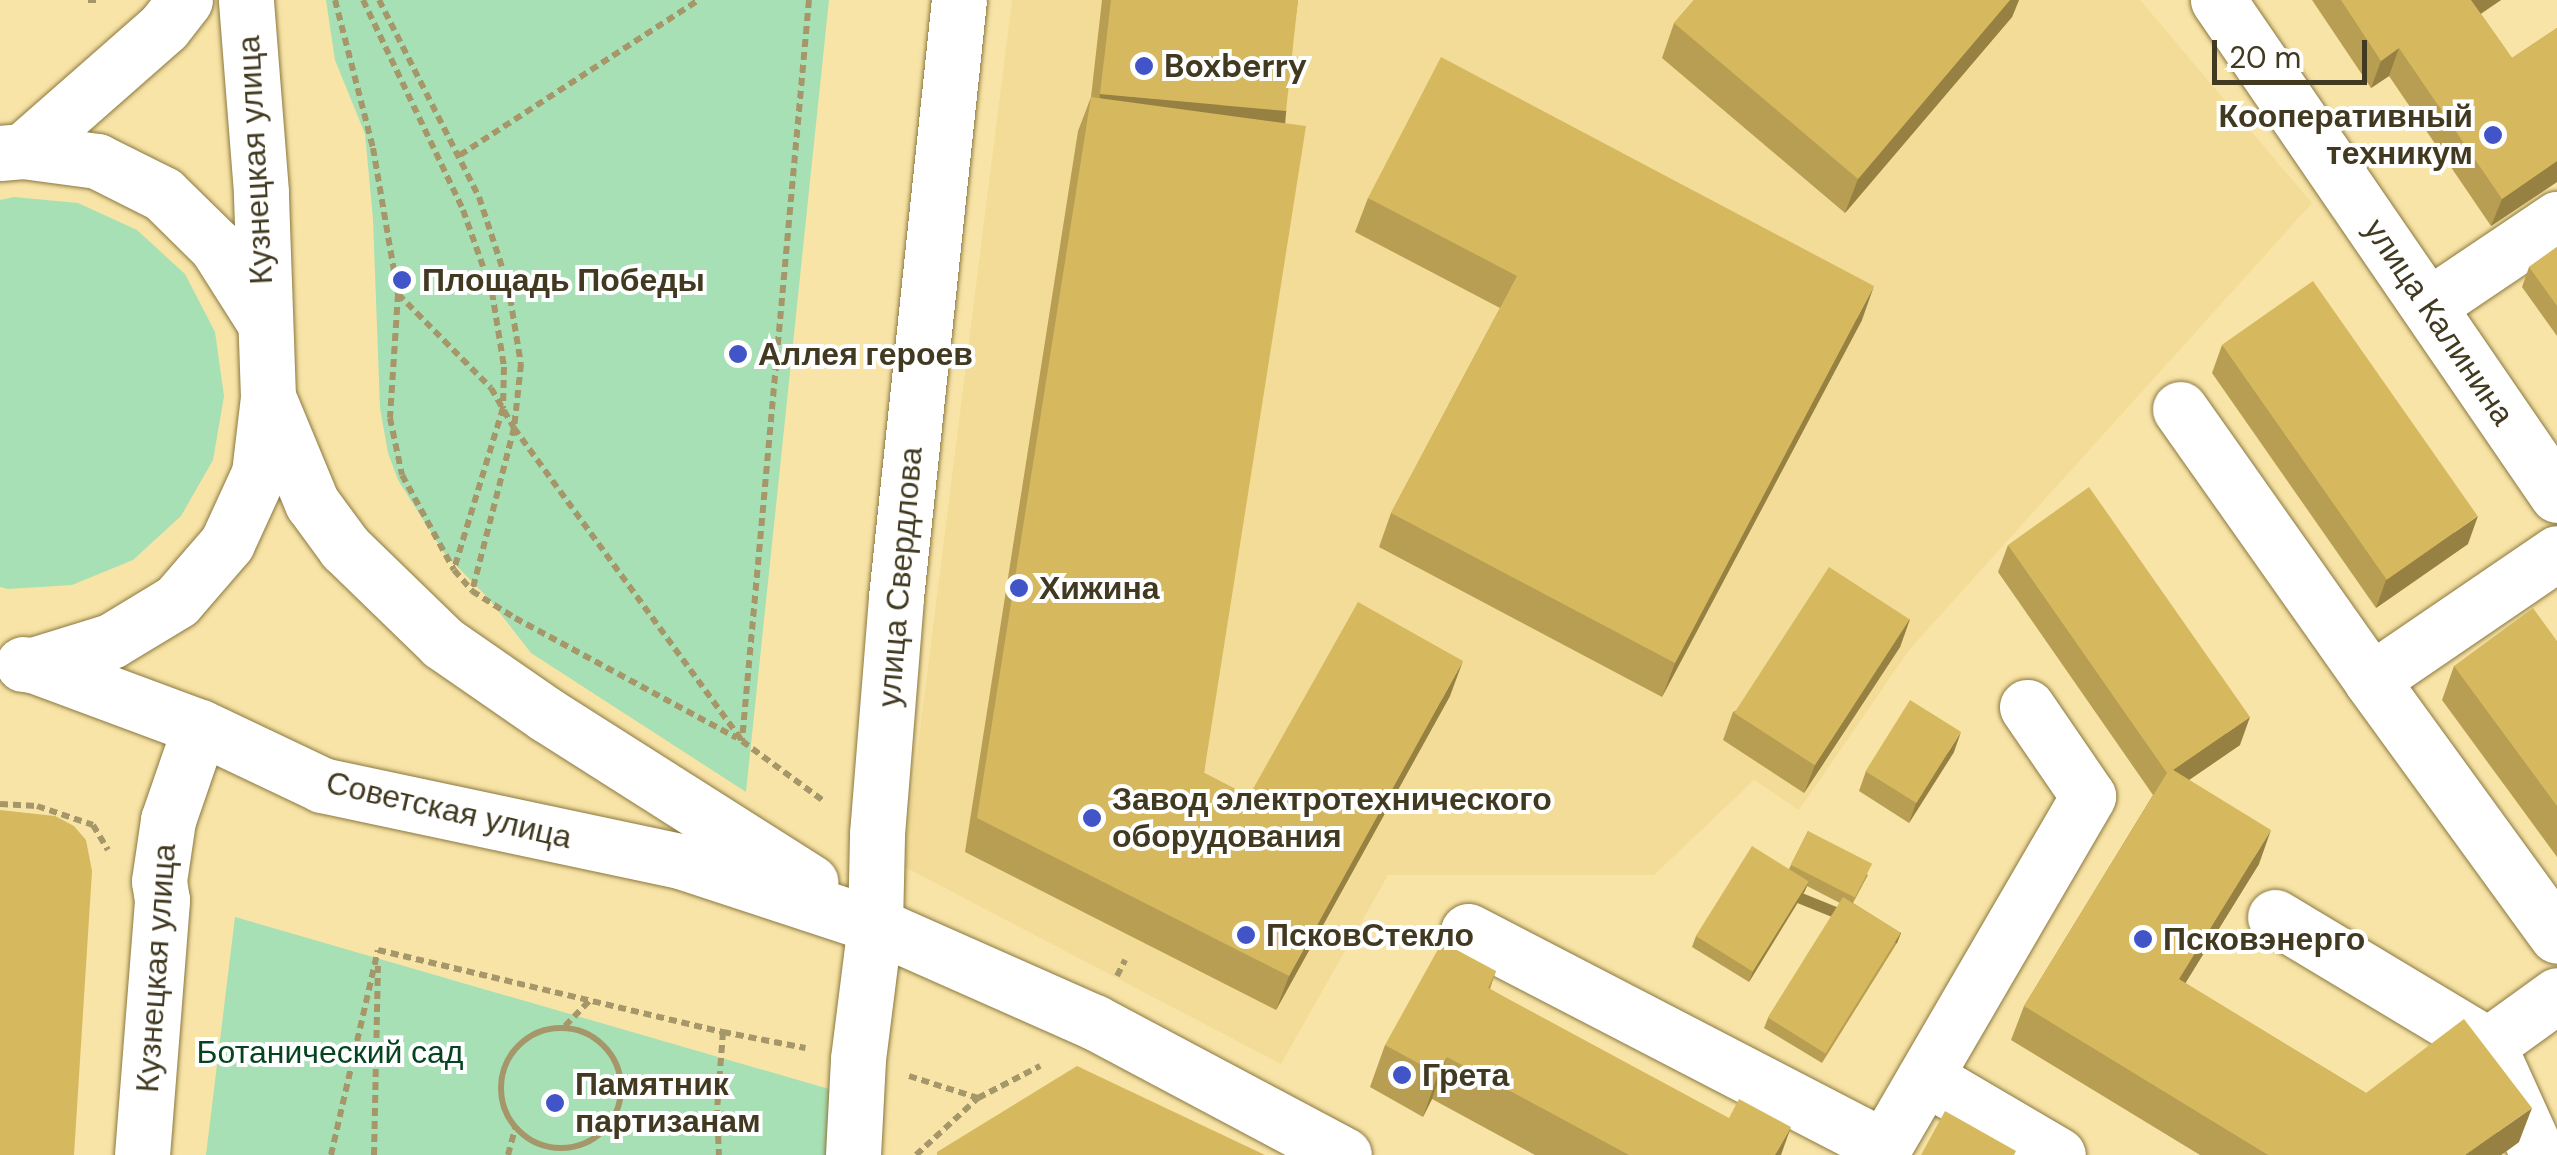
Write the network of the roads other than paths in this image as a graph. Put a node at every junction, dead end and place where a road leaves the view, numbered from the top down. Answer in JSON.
{"nodes":[{"id":1,"x":185,"y":0,"type":"edge"},
{"id":2,"x":246,"y":0,"type":"edge"},
{"id":3,"x":959,"y":0,"type":"edge"},
{"id":4,"x":2226,"y":3,"type":"edge"},
{"id":5,"x":12,"y":152,"type":"edge"},
{"id":6,"x":2557,"y":219,"type":"edge"},
{"id":7,"x":2428,"y":306,"type":"junction"},
{"id":8,"x":263,"y":320,"type":"junction"},
{"id":9,"x":268,"y":397,"type":"junction"},
{"id":10,"x":2180,"y":409,"type":"dead end"},
{"id":11,"x":2557,"y":495,"type":"edge"},
{"id":12,"x":2557,"y":553,"type":"edge"},
{"id":13,"x":17,"y":663,"type":"edge"},
{"id":14,"x":2371,"y":680,"type":"junction"},
{"id":15,"x":2026,"y":707,"type":"dead end"},
{"id":16,"x":200,"y":727,"type":"junction"},
{"id":17,"x":2275,"y":918,"type":"dead end"},
{"id":18,"x":876,"y":925,"type":"junction"},
{"id":19,"x":1468,"y":931,"type":"dead end"},
{"id":20,"x":2557,"y":936,"type":"edge"},
{"id":21,"x":2557,"y":995,"type":"edge"},
{"id":22,"x":2488,"y":1045,"type":"junction"},
{"id":23,"x":1925,"y":1077,"type":"junction"},
{"id":24,"x":1882,"y":1151,"type":"edge"},
{"id":25,"x":142,"y":1155,"type":"edge"},
{"id":26,"x":853,"y":1155,"type":"edge"},
{"id":27,"x":1344,"y":1155,"type":"edge"},
{"id":28,"x":2058,"y":1155,"type":"edge"},
{"id":29,"x":2538,"y":1155,"type":"edge"}],
"edges":[{"from":1,"to":5,"type":"main road"},
{"from":2,"to":8,"type":"main road","name":"Кузнецкая улица"},
{"from":3,"to":18,"type":"main road","name":"улица Свердлова"},
{"from":4,"to":7,"type":"main road","name":"улица Калинина"},
{"from":5,"to":8,"type":"main road"},
{"from":6,"to":7,"type":"main road"},
{"from":7,"to":11,"type":"main road","name":"улица Калинина"},
{"from":8,"to":9,"type":"main road"},
{"from":9,"to":13,"type":"main road"},
{"from":9,"to":18,"type":"main road","name":"Советская улица"},
{"from":10,"to":14,"type":"main road"},
{"from":12,"to":14,"type":"main road"},
{"from":13,"to":16,"type":"main road","name":"Советская улица"},
{"from":14,"to":20,"type":"main road"},
{"from":15,"to":23,"type":"main road"},
{"from":16,"to":18,"type":"main road","name":"Советская улица"},
{"from":16,"to":25,"type":"main road","name":"Кузнецкая улица"},
{"from":17,"to":22,"type":"main road"},
{"from":18,"to":26,"type":"main road","name":"улица Свердлова"},
{"from":18,"to":27,"type":"main road","name":"Советская улица"},
{"from":19,"to":24,"type":"main road"},
{"from":21,"to":22,"type":"main road"},
{"from":22,"to":29,"type":"main road"},
{"from":23,"to":24,"type":"main road"},
{"from":23,"to":28,"type":"main road"}]}
